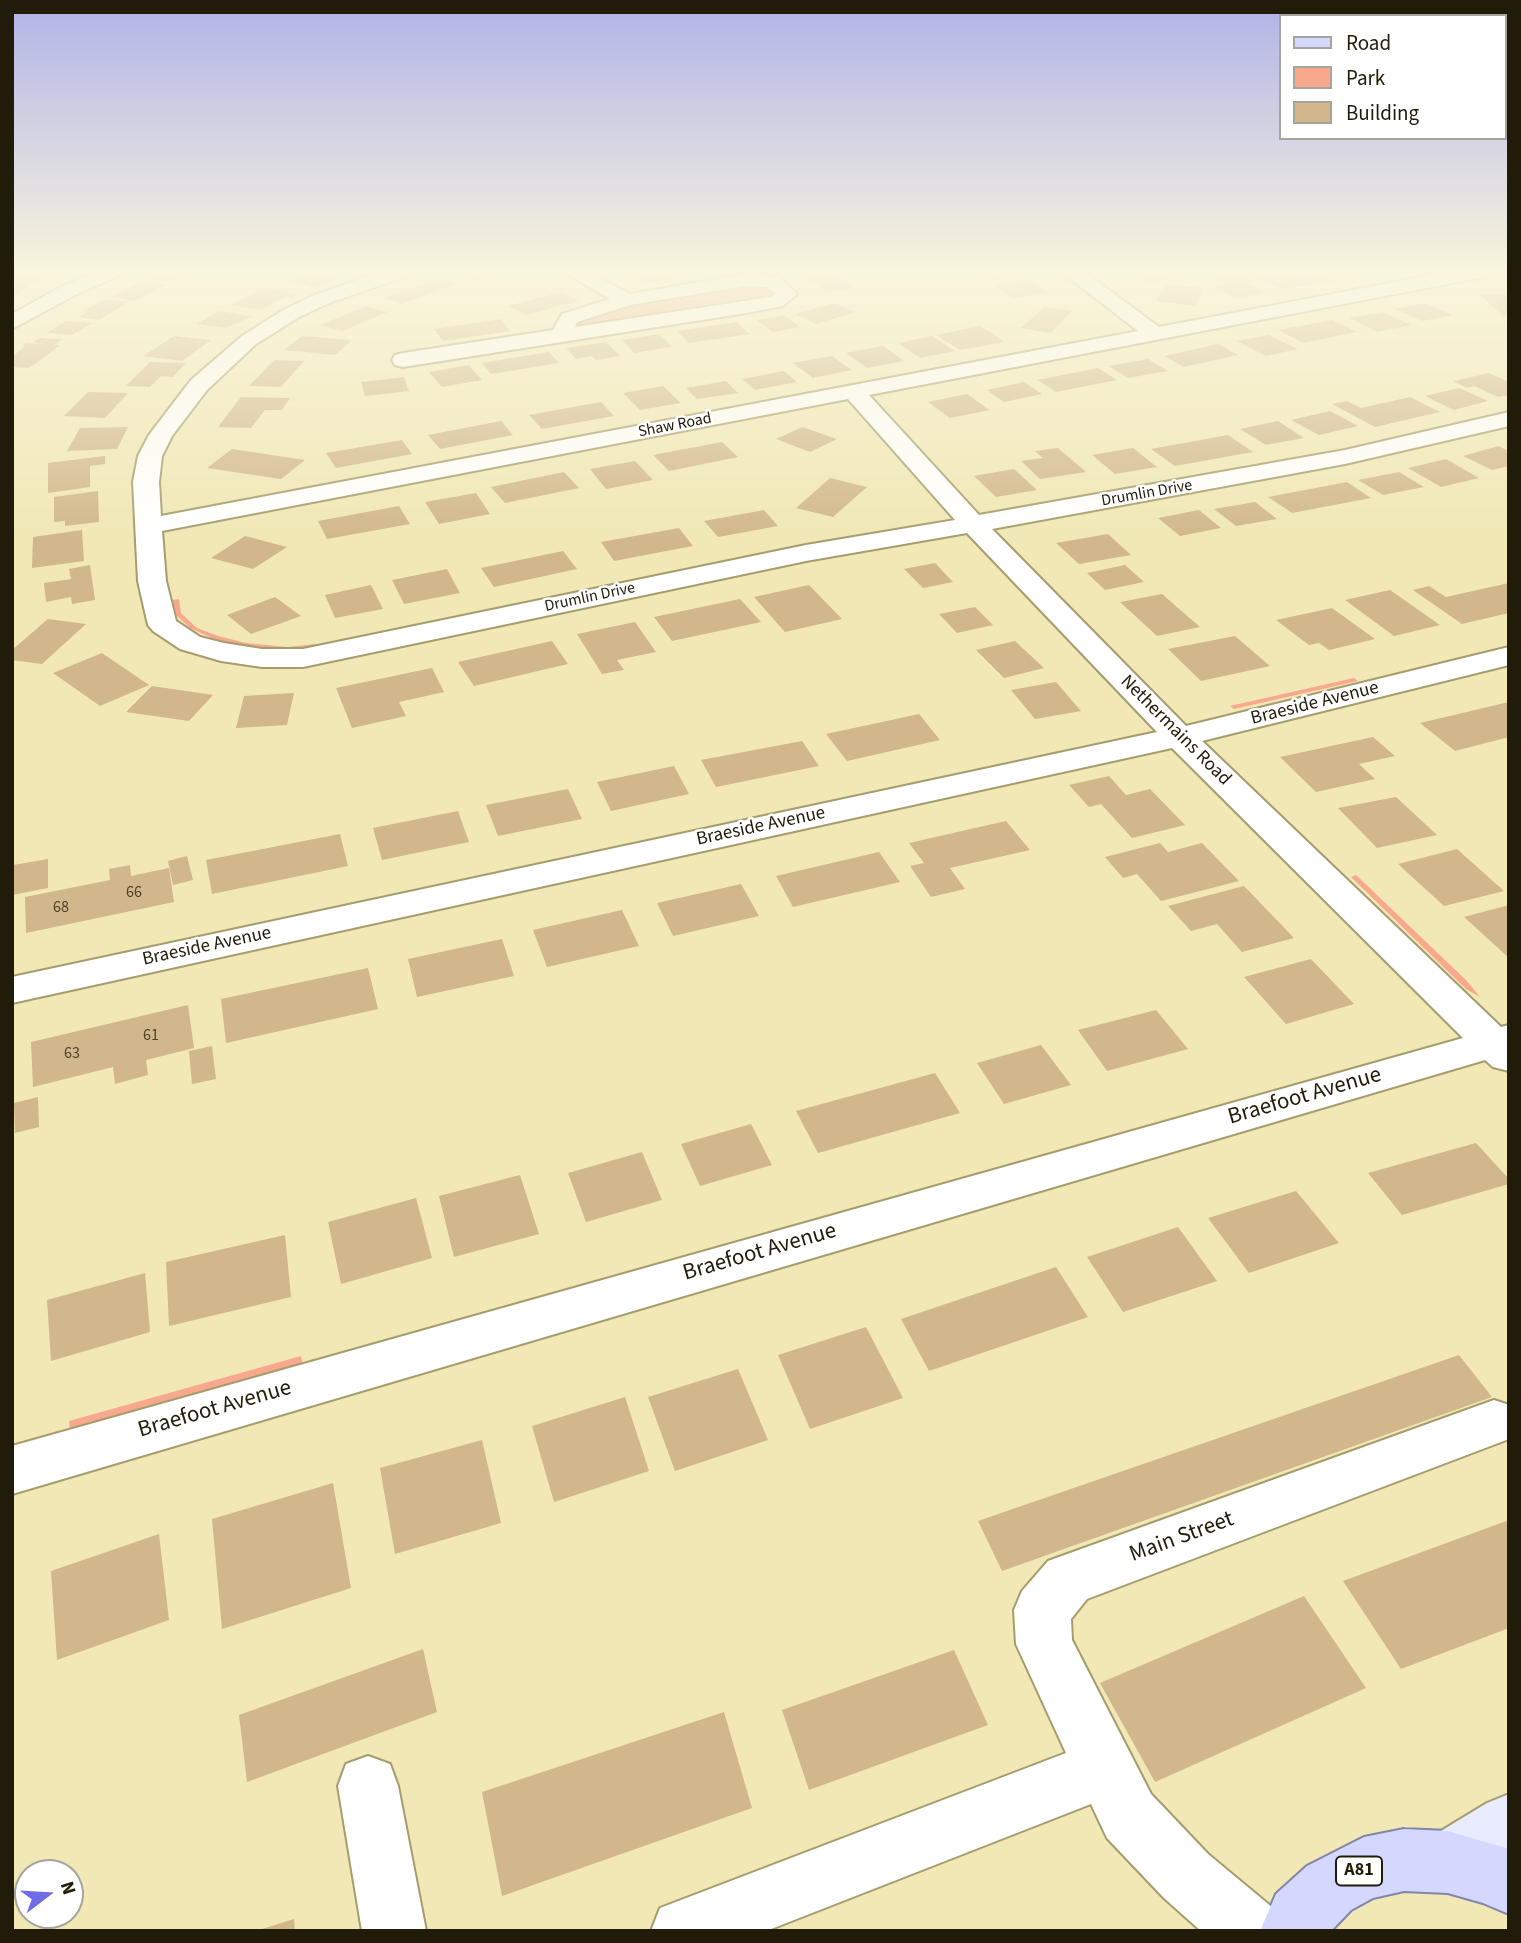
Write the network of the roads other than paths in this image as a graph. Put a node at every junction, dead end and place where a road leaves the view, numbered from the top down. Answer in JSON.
{"nodes":[{"id":1,"x":226,"y":361,"type":"edge"},
{"id":2,"x":1017,"y":361,"type":"edge"},
{"id":3,"x":854,"y":392,"type":"junction"},
{"id":4,"x":1509,"y":419,"type":"edge"},
{"id":5,"x":973,"y":524,"type":"junction"},
{"id":6,"x":149,"y":526,"type":"junction"},
{"id":7,"x":1509,"y":656,"type":"edge"},
{"id":8,"x":1179,"y":737,"type":"junction"},
{"id":9,"x":12,"y":990,"type":"edge"},
{"id":10,"x":1504,"y":1047,"type":"edge"},
{"id":11,"x":1494,"y":1422,"type":"dead end"},
{"id":12,"x":12,"y":1470,"type":"edge"},
{"id":13,"x":1105,"y":1768,"type":"junction"},
{"id":14,"x":369,"y":1786,"type":"dead end"},
{"id":15,"x":1509,"y":1825,"type":"edge"},
{"id":16,"x":1448,"y":1862,"type":"junction"},
{"id":17,"x":1509,"y":1882,"type":"edge"},
{"id":18,"x":394,"y":1931,"type":"edge"},
{"id":19,"x":683,"y":1931,"type":"edge"},
{"id":20,"x":1250,"y":1931,"type":"edge"},
{"id":21,"x":1292,"y":1931,"type":"edge"}],
"edges":[{"from":1,"to":6,"type":"street","name":"Drumlin Drive"},
{"from":2,"to":3,"type":"street","name":"Shaw Road"},
{"from":3,"to":5,"type":"street","name":"Nethermains Road"},
{"from":3,"to":6,"type":"street","name":"Shaw Road"},
{"from":4,"to":5,"type":"street","name":"Drumlin Drive"},
{"from":5,"to":6,"type":"street","name":"Drumlin Drive"},
{"from":5,"to":8,"type":"street","name":"Nethermains Road"},
{"from":7,"to":8,"type":"street","name":"Braeside Avenue"},
{"from":8,"to":9,"type":"street","name":"Braeside Avenue"},
{"from":8,"to":10,"type":"street","name":"Nethermains Road"},
{"from":10,"to":12,"type":"street","name":"Braefoot Avenue"},
{"from":11,"to":13,"type":"street","name":"Main Street"},
{"from":13,"to":19,"type":"street"},
{"from":13,"to":20,"type":"street","name":"Main Street"},
{"from":14,"to":18,"type":"street"},
{"from":15,"to":16,"type":"main road"},
{"from":16,"to":17,"type":"main road","number":"A81"},
{"from":16,"to":21,"type":"main road","number":"A81"}]}
